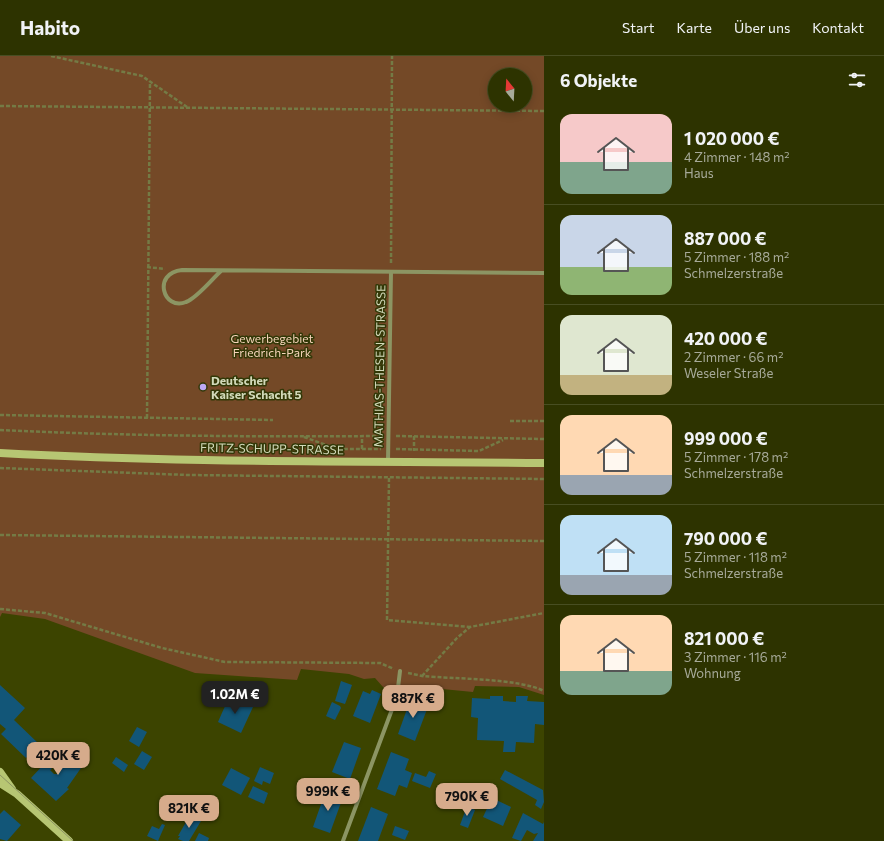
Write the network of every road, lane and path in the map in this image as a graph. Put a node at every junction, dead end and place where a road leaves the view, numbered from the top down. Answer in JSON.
{"nodes":[{"id":1,"x":51,"y":56,"type":"edge"},
{"id":2,"x":392,"y":56,"type":"edge"},
{"id":3,"x":150,"y":81,"type":"junction"},
{"id":4,"x":0,"y":106,"type":"edge"},
{"id":5,"x":150,"y":107,"type":"junction"},
{"id":6,"x":188,"y":107,"type":"junction"},
{"id":7,"x":393,"y":109,"type":"junction"},
{"id":8,"x":544,"y":110,"type":"edge"},
{"id":9,"x":147,"y":267,"type":"junction"},
{"id":10,"x":176,"y":271,"type":"junction"},
{"id":11,"x":221,"y":271,"type":"junction"},
{"id":12,"x":391,"y":272,"type":"junction"},
{"id":13,"x":544,"y":273,"type":"edge"},
{"id":14,"x":0,"y":415,"type":"edge"},
{"id":15,"x":147,"y":418,"type":"junction"},
{"id":16,"x":273,"y":420,"type":"dead end"},
{"id":17,"x":510,"y":421,"type":"dead end"},
{"id":18,"x":544,"y":421,"type":"edge"},
{"id":19,"x":0,"y":430,"type":"edge"},
{"id":20,"x":388,"y":436,"type":"junction"},
{"id":21,"x":302,"y":437,"type":"junction"},
{"id":22,"x":505,"y":439,"type":"junction"},
{"id":23,"x":544,"y":440,"type":"edge"},
{"id":24,"x":388,"y":449,"type":"junction"},
{"id":25,"x":0,"y":453,"type":"edge"},
{"id":26,"x":388,"y":461,"type":"junction"},
{"id":27,"x":544,"y":463,"type":"edge"},
{"id":28,"x":0,"y":468,"type":"edge"},
{"id":29,"x":389,"y":478,"type":"junction"},
{"id":30,"x":544,"y":479,"type":"edge"},
{"id":31,"x":0,"y":535,"type":"edge"},
{"id":32,"x":388,"y":539,"type":"junction"},
{"id":33,"x":544,"y":541,"type":"edge"},
{"id":34,"x":0,"y":609,"type":"edge"},
{"id":35,"x":544,"y":613,"type":"edge"},
{"id":36,"x":470,"y":628,"type":"junction"},
{"id":37,"x":400,"y":672,"type":"junction"},
{"id":38,"x":422,"y":676,"type":"junction"},
{"id":39,"x":544,"y":691,"type":"edge"},
{"id":40,"x":0,"y":772,"type":"edge"},
{"id":41,"x":0,"y":783,"type":"edge"},
{"id":42,"x":17,"y":794,"type":"junction"},
{"id":43,"x":69,"y":841,"type":"edge"},
{"id":44,"x":343,"y":841,"type":"edge"}],
"edges":[{"from":1,"to":3,"type":"path"},
{"from":2,"to":7,"type":"path"},
{"from":3,"to":5,"type":"path"},
{"from":3,"to":6,"type":"path"},
{"from":4,"to":5,"type":"path"},
{"from":5,"to":6,"type":"path"},
{"from":5,"to":9,"type":"path"},
{"from":6,"to":7,"type":"path"},
{"from":7,"to":8,"type":"path"},
{"from":7,"to":12,"type":"path"},
{"from":9,"to":10,"type":"path"},
{"from":9,"to":15,"type":"path"},
{"from":10,"to":11,"type":"street","name":"MATHIAS-THESEN-STRASSE"},
{"from":10,"to":11,"type":"street"},
{"from":11,"to":12,"type":"street","name":"MATHIAS-THESEN-STRASSE"},
{"from":12,"to":13,"type":"street","name":"MATHIAS-THESEN-STRASSE"},
{"from":12,"to":20,"type":"street","name":"MATHIAS-THESEN-STRASSE"},
{"from":14,"to":15,"type":"path"},
{"from":15,"to":16,"type":"path"},
{"from":17,"to":18,"type":"path"},
{"from":19,"to":21,"type":"path"},
{"from":20,"to":21,"type":"path"},
{"from":20,"to":22,"type":"path"},
{"from":20,"to":24,"type":"street","name":"MATHIAS-THESEN-STRASSE"},
{"from":21,"to":24,"type":"path"},
{"from":22,"to":23,"type":"path"},
{"from":22,"to":24,"type":"path"},
{"from":24,"to":26,"type":"street","name":"MATHIAS-THESEN-STRASSE"},
{"from":25,"to":26,"type":"main road","name":"FRITZ-SCHUPP-STRASSE"},
{"from":26,"to":27,"type":"main road","name":"FRITZ-SCHUPP-STRASSE"},
{"from":28,"to":29,"type":"path"},
{"from":29,"to":30,"type":"path"},
{"from":29,"to":32,"type":"path"},
{"from":31,"to":32,"type":"path"},
{"from":32,"to":33,"type":"path"},
{"from":32,"to":36,"type":"path"},
{"from":34,"to":37,"type":"path"},
{"from":35,"to":36,"type":"path"},
{"from":36,"to":38,"type":"path"},
{"from":37,"to":38,"type":"path"},
{"from":37,"to":44,"type":"street"},
{"from":38,"to":39,"type":"path"},
{"from":40,"to":42,"type":"main road"},
{"from":41,"to":42,"type":"main road"},
{"from":42,"to":43,"type":"main road"}]}
